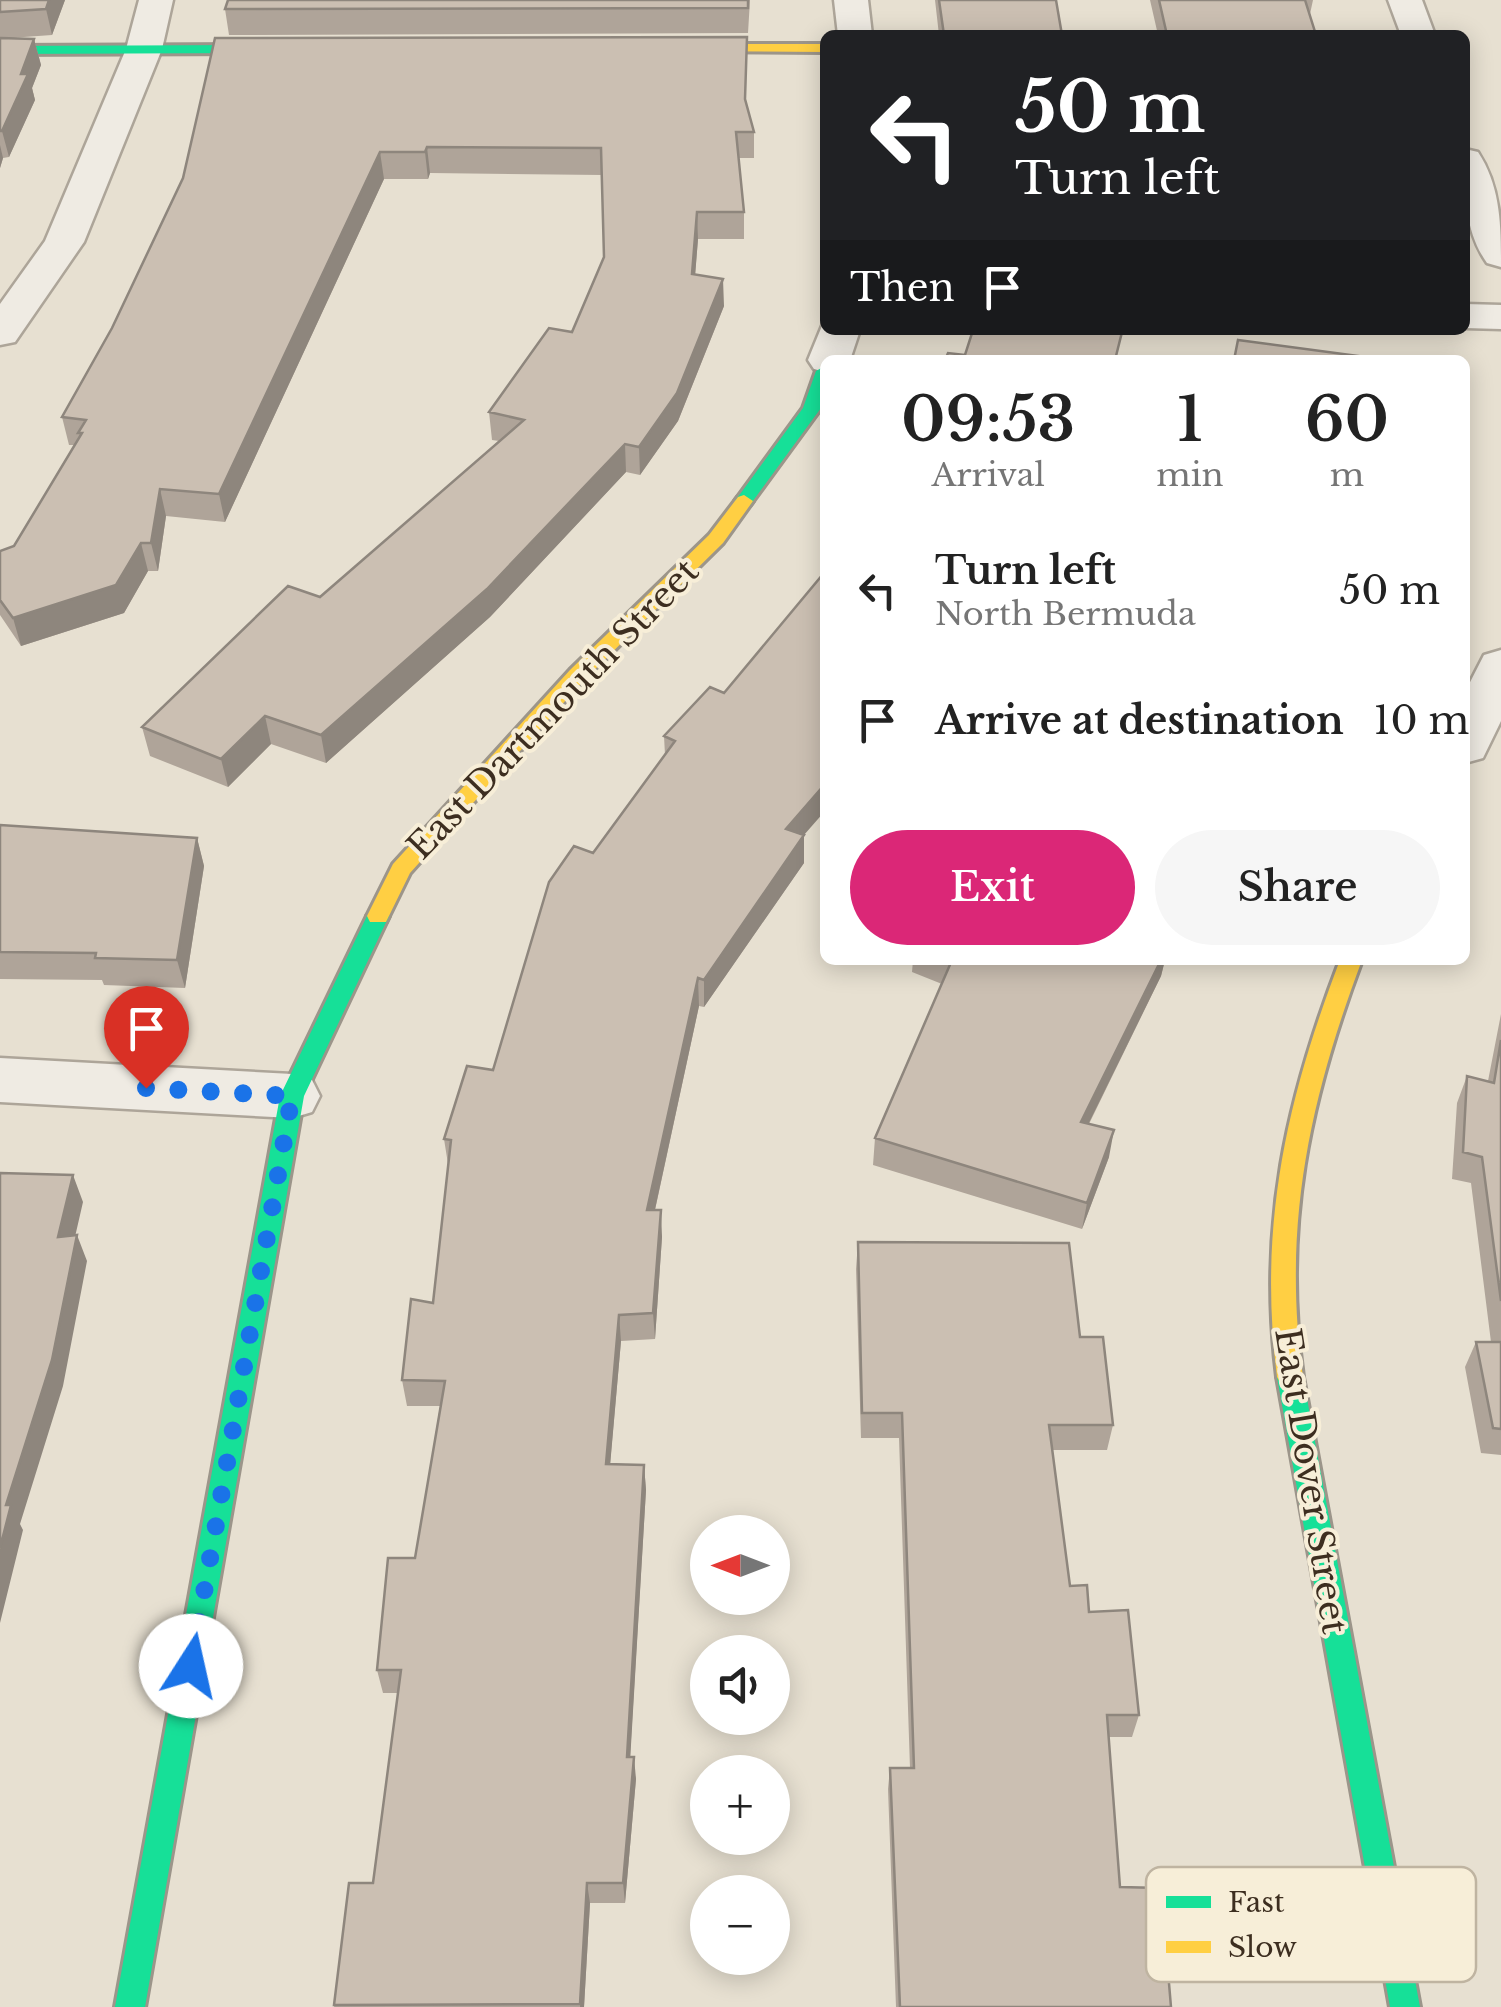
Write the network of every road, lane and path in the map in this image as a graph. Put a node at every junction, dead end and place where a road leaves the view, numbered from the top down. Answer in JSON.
{"nodes":[{"id":1,"x":156,"y":0,"type":"edge"},
{"id":2,"x":851,"y":0,"type":"edge"},
{"id":3,"x":1405,"y":0,"type":"edge"},
{"id":4,"x":854,"y":30,"type":"edge"},
{"id":5,"x":1416,"y":30,"type":"edge"},
{"id":6,"x":650,"y":48,"type":"edge"},
{"id":7,"x":820,"y":48,"type":"edge"},
{"id":8,"x":144,"y":49,"type":"junction"},
{"id":9,"x":319,"y":49,"type":"edge"},
{"id":10,"x":0,"y":50,"type":"edge"},
{"id":11,"x":1470,"y":173,"type":"edge"},
{"id":12,"x":1501,"y":255,"type":"edge"},
{"id":13,"x":1470,"y":316,"type":"edge"},
{"id":14,"x":1501,"y":317,"type":"edge"},
{"id":15,"x":0,"y":333,"type":"edge"},
{"id":16,"x":820,"y":385,"type":"edge"},
{"id":17,"x":1501,"y":666,"type":"edge"},
{"id":18,"x":1470,"y":735,"type":"edge"},
{"id":19,"x":1349,"y":965,"type":"edge"},
{"id":20,"x":0,"y":1080,"type":"edge"},
{"id":21,"x":292,"y":1096,"type":"junction"},
{"id":22,"x":1379,"y":1867,"type":"edge"},
{"id":23,"x":1400,"y":1982,"type":"edge"},
{"id":24,"x":130,"y":2007,"type":"edge"},
{"id":25,"x":1405,"y":2007,"type":"edge"}],
"edges":[{"from":1,"to":8,"type":"street"},
{"from":2,"to":4,"type":"street"},
{"from":3,"to":5,"type":"street"},
{"from":6,"to":7,"type":"street"},
{"from":8,"to":9,"type":"street"},
{"from":8,"to":10,"type":"street"},
{"from":8,"to":15,"type":"street"},
{"from":11,"to":12,"type":"street"},
{"from":13,"to":14,"type":"street"},
{"from":16,"to":21,"type":"street","name":"East Dartmouth Street"},
{"from":17,"to":18,"type":"street"},
{"from":19,"to":22,"type":"street","name":"East Dover Street"},
{"from":20,"to":21,"type":"street"},
{"from":21,"to":24,"type":"street","name":"East Dartmouth Street"},
{"from":23,"to":25,"type":"street","name":"East Dover Street"}]}
